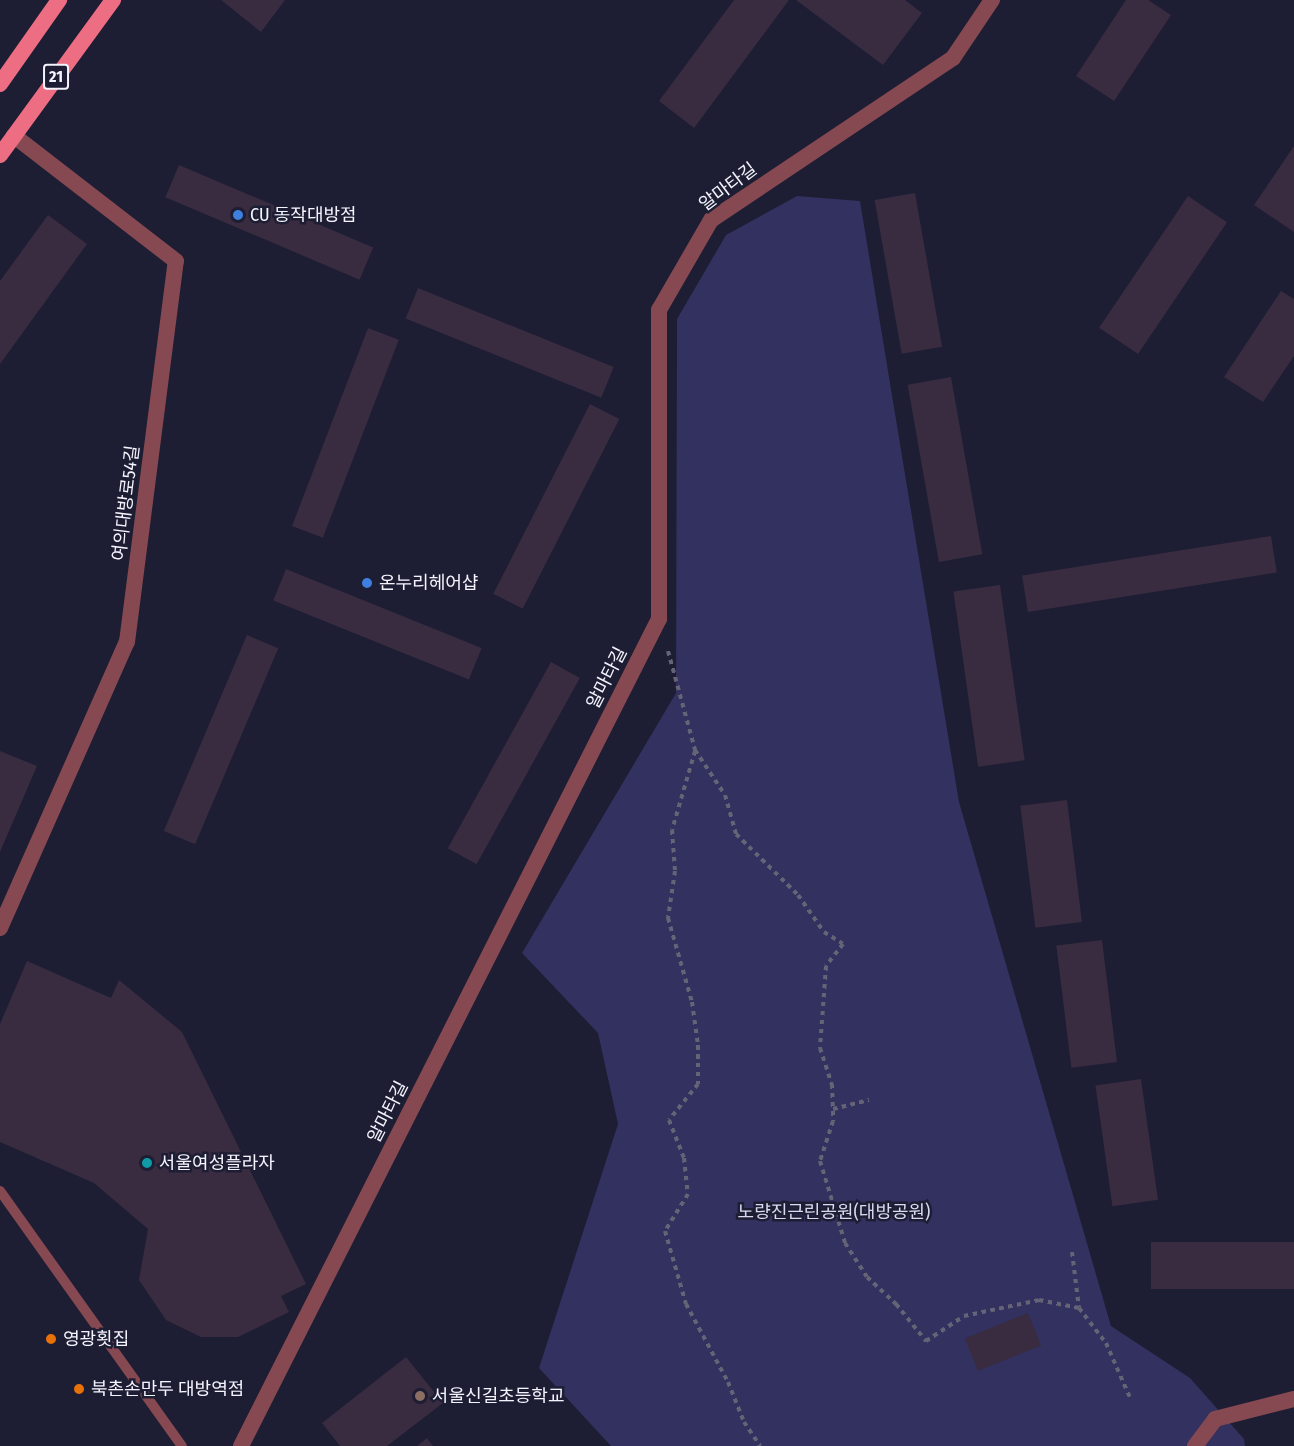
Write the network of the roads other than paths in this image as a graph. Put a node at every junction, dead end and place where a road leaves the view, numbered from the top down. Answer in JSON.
{"nodes":[{"id":1,"x":58,"y":0,"type":"edge"},
{"id":2,"x":113,"y":0,"type":"edge"},
{"id":3,"x":989,"y":2,"type":"edge"},
{"id":4,"x":0,"y":84,"type":"edge"},
{"id":5,"x":14,"y":136,"type":"junction"},
{"id":6,"x":0,"y":155,"type":"edge"},
{"id":7,"x":0,"y":928,"type":"edge"},
{"id":8,"x":0,"y":1191,"type":"edge"},
{"id":9,"x":1294,"y":1400,"type":"edge"},
{"id":10,"x":182,"y":1446,"type":"edge"},
{"id":11,"x":241,"y":1446,"type":"edge"},
{"id":12,"x":1195,"y":1446,"type":"edge"}],
"edges":[{"from":1,"to":4,"type":"main road"},
{"from":2,"to":5,"type":"main road","number":"21"},
{"from":3,"to":11,"type":"street","name":"알마타길"},
{"from":5,"to":6,"type":"main road","number":"21"},
{"from":5,"to":7,"type":"street","name":"여의대방로54길"},
{"from":8,"to":10,"type":"lane"},
{"from":9,"to":12,"type":"street"}]}
